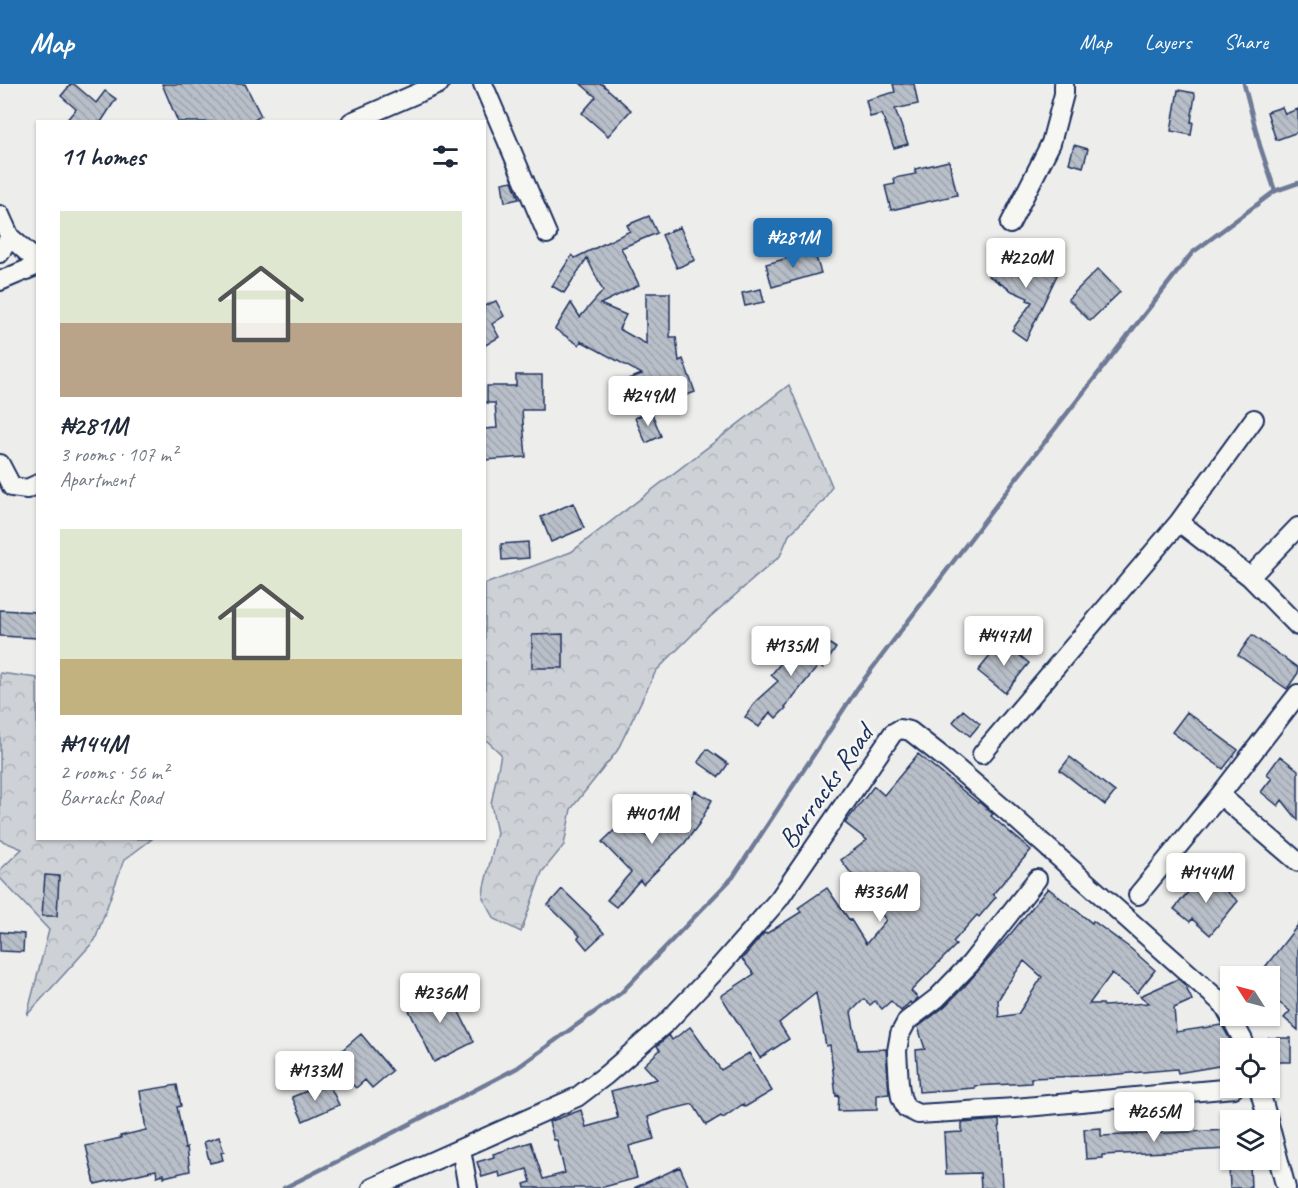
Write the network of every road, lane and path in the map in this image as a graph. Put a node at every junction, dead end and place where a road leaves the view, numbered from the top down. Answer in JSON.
{"nodes":[{"id":1,"x":439,"y":84,"type":"edge"},
{"id":2,"x":483,"y":84,"type":"edge"},
{"id":3,"x":1064,"y":84,"type":"edge"},
{"id":4,"x":356,"y":120,"type":"edge"},
{"id":5,"x":0,"y":215,"type":"edge"},
{"id":6,"x":1010,"y":224,"type":"dead end"},
{"id":7,"x":547,"y":234,"type":"dead end"},
{"id":8,"x":10,"y":237,"type":"junction"},
{"id":9,"x":0,"y":254,"type":"edge"},
{"id":10,"x":36,"y":261,"type":"edge"},
{"id":11,"x":36,"y":264,"type":"edge"},
{"id":12,"x":0,"y":281,"type":"edge"},
{"id":13,"x":1254,"y":419,"type":"dead end"},
{"id":14,"x":0,"y":464,"type":"edge"},
{"id":15,"x":36,"y":485,"type":"edge"},
{"id":16,"x":1179,"y":522,"type":"junction"},
{"id":17,"x":1298,"y":527,"type":"edge"},
{"id":18,"x":1250,"y":577,"type":"junction"},
{"id":19,"x":1298,"y":626,"type":"edge"},
{"id":20,"x":1298,"y":694,"type":"edge"},
{"id":21,"x":982,"y":754,"type":"dead end"},
{"id":22,"x":1220,"y":795,"type":"junction"},
{"id":23,"x":1298,"y":862,"type":"edge"},
{"id":24,"x":1037,"y":879,"type":"dead end"},
{"id":25,"x":1138,"y":895,"type":"dead end"},
{"id":26,"x":1241,"y":1038,"type":"edge"},
{"id":27,"x":1220,"y":1089,"type":"edge"},
{"id":28,"x":461,"y":1149,"type":"junction"},
{"id":29,"x":1280,"y":1165,"type":"edge"},
{"id":30,"x":372,"y":1188,"type":"edge"},
{"id":31,"x":468,"y":1188,"type":"edge"},
{"id":32,"x":1286,"y":1188,"type":"edge"}],
"edges":[{"from":1,"to":4,"type":"street"},
{"from":2,"to":7,"type":"street"},
{"from":3,"to":6,"type":"street"},
{"from":5,"to":8,"type":"street"},
{"from":8,"to":9,"type":"street"},
{"from":8,"to":10,"type":"street"},
{"from":11,"to":12,"type":"street"},
{"from":13,"to":16,"type":"street"},
{"from":14,"to":15,"type":"street"},
{"from":16,"to":18,"type":"street"},
{"from":16,"to":21,"type":"street"},
{"from":17,"to":18,"type":"street"},
{"from":18,"to":19,"type":"street"},
{"from":20,"to":22,"type":"street"},
{"from":22,"to":23,"type":"street"},
{"from":22,"to":25,"type":"street"},
{"from":24,"to":27,"type":"street"},
{"from":26,"to":28,"type":"street","name":"Barracks Road"},
{"from":28,"to":30,"type":"street"},
{"from":28,"to":31,"type":"street"},
{"from":29,"to":32,"type":"street"}]}
